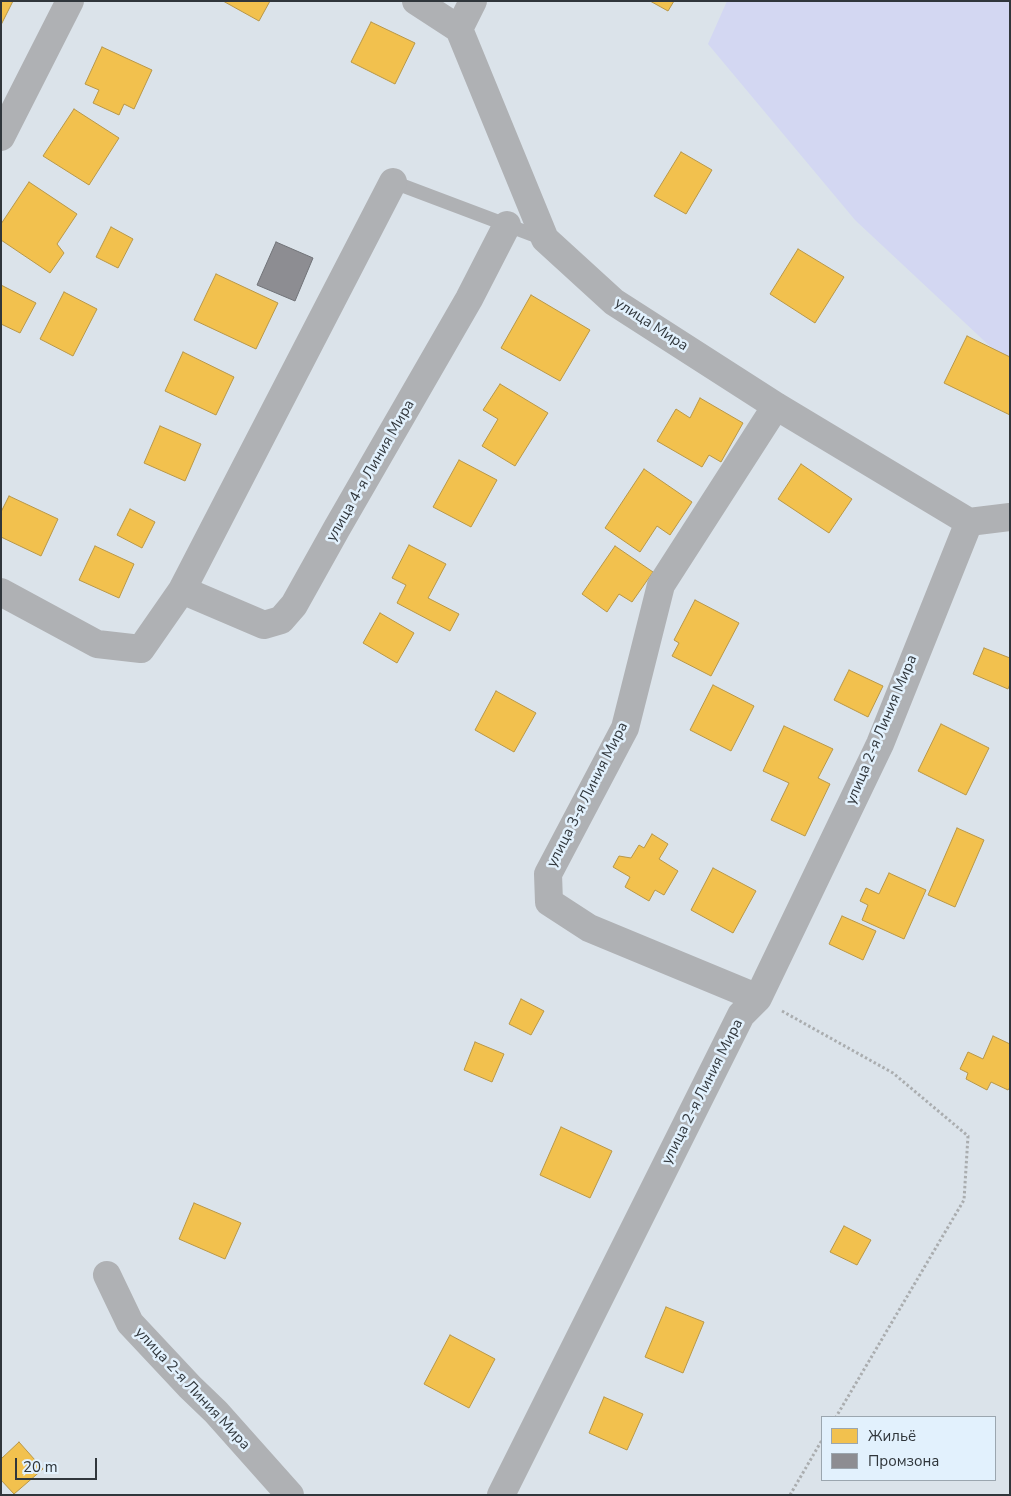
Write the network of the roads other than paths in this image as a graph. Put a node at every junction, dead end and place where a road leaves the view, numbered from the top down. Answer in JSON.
{"nodes":[{"id":1,"x":70,"y":1,"type":"edge"},
{"id":2,"x":416,"y":1,"type":"edge"},
{"id":3,"x":472,"y":1,"type":"edge"},
{"id":4,"x":460,"y":29,"type":"junction"},
{"id":5,"x":1,"y":138,"type":"edge"},
{"id":6,"x":393,"y":182,"type":"joint"},
{"id":7,"x":507,"y":225,"type":"junction"},
{"id":8,"x":545,"y":239,"type":"junction"},
{"id":9,"x":776,"y":406,"type":"junction"},
{"id":10,"x":1010,"y":517,"type":"edge"},
{"id":11,"x":969,"y":522,"type":"junction"},
{"id":12,"x":182,"y":590,"type":"junction"},
{"id":13,"x":1,"y":592,"type":"edge"},
{"id":14,"x":758,"y":998,"type":"junction"},
{"id":15,"x":107,"y":1275,"type":"dead end"},
{"id":16,"x":290,"y":1495,"type":"edge"},
{"id":17,"x":501,"y":1495,"type":"edge"}],
"edges":[{"from":1,"to":5,"type":"street"},
{"from":2,"to":4,"type":"street"},
{"from":3,"to":4,"type":"street"},
{"from":4,"to":8,"type":"street","name":"улица Мира"},
{"from":6,"to":7,"type":"lane"},
{"from":6,"to":12,"type":"street"},
{"from":7,"to":8,"type":"lane"},
{"from":7,"to":12,"type":"street","name":"улица 4-я Линия Мира"},
{"from":8,"to":9,"type":"street","name":"улица Мира"},
{"from":9,"to":11,"type":"street","name":"улица Мира"},
{"from":9,"to":14,"type":"street","name":"улица 3-я Линия Мира"},
{"from":10,"to":11,"type":"street"},
{"from":11,"to":14,"type":"street","name":"улица 2-я Линия Мира"},
{"from":12,"to":13,"type":"street"},
{"from":14,"to":17,"type":"street","name":"улица 2-я Линия Мира"},
{"from":15,"to":16,"type":"street","name":"улица 2-я Линия Мира"}]}
